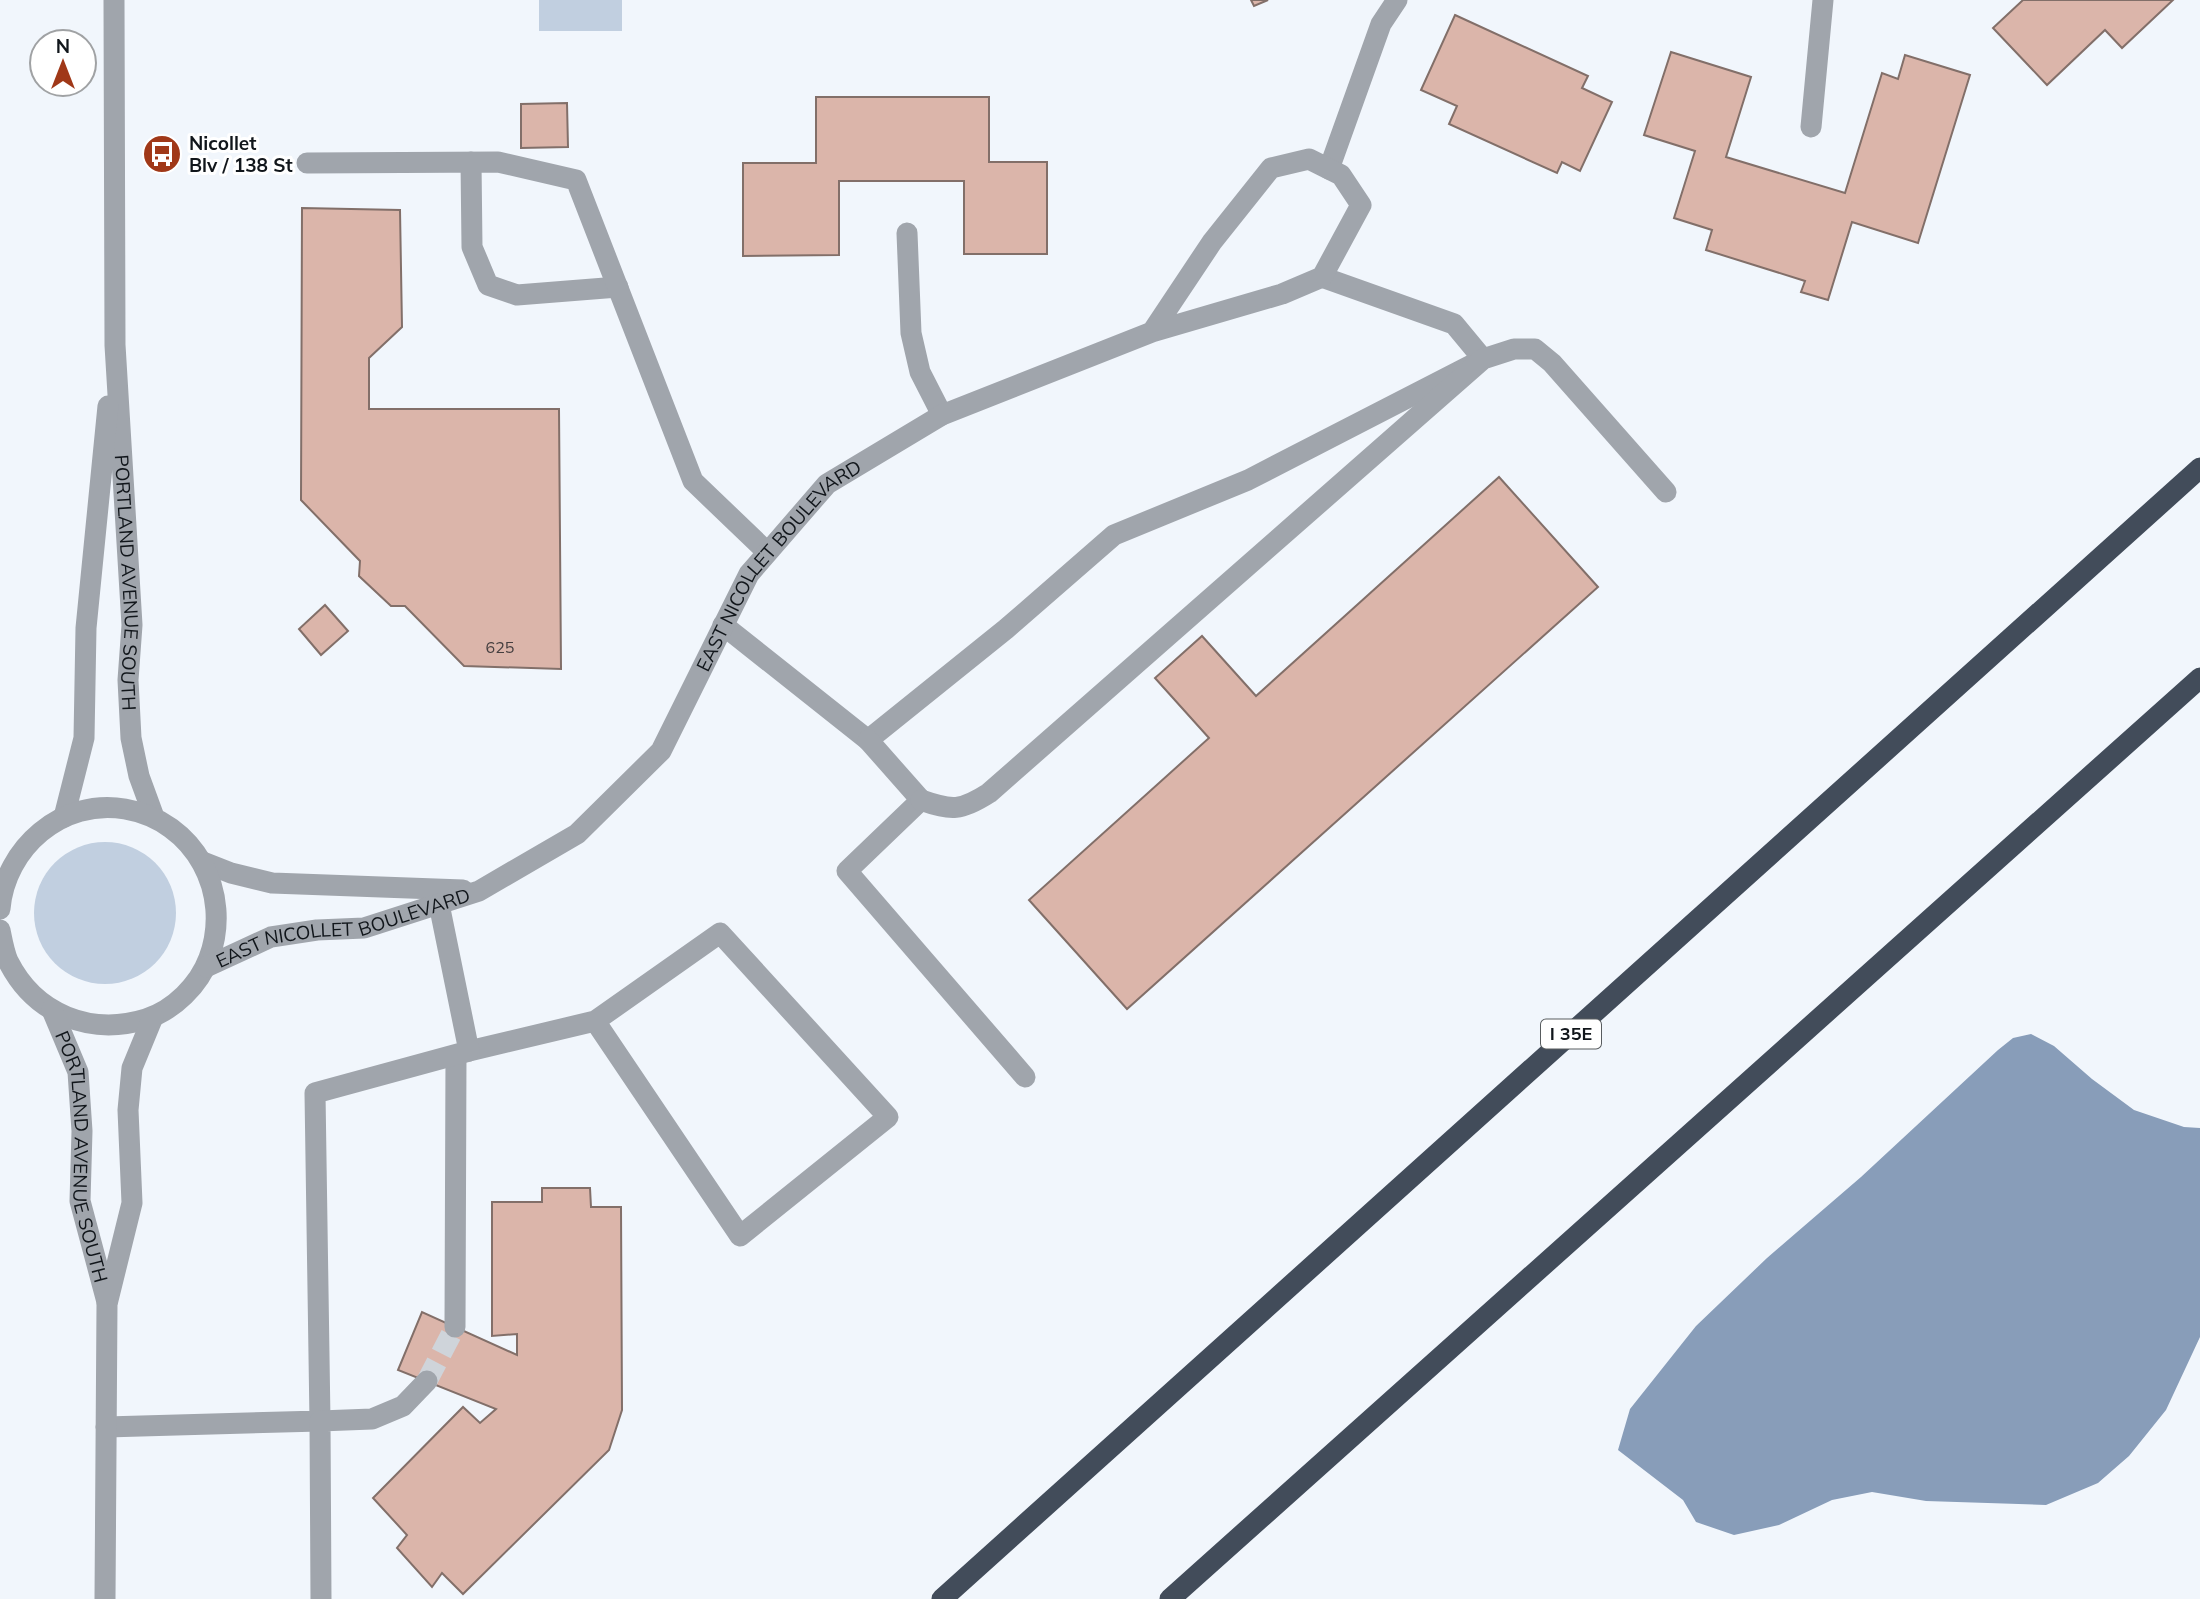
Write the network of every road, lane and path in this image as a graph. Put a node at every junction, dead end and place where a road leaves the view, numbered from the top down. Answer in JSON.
{"nodes":[{"id":1,"x":114,"y":0,"type":"edge"},
{"id":2,"x":1397,"y":0,"type":"edge"},
{"id":3,"x":1823,"y":0,"type":"edge"},
{"id":4,"x":1811,"y":127,"type":"dead end"},
{"id":5,"x":471,"y":162,"type":"junction"},
{"id":6,"x":307,"y":163,"type":"dead end"},
{"id":7,"x":1329,"y":169,"type":"junction"},
{"id":8,"x":907,"y":233,"type":"dead end"},
{"id":9,"x":1322,"y":277,"type":"junction"},
{"id":10,"x":618,"y":287,"type":"junction"},
{"id":11,"x":1152,"y":332,"type":"junction"},
{"id":12,"x":115,"y":345,"type":"junction"},
{"id":13,"x":1483,"y":359,"type":"junction"},
{"id":14,"x":942,"y":415,"type":"junction"},
{"id":15,"x":2200,"y":468,"type":"edge"},
{"id":16,"x":1666,"y":492,"type":"dead end"},
{"id":17,"x":767,"y":552,"type":"junction"},
{"id":18,"x":723,"y":625,"type":"junction"},
{"id":19,"x":2200,"y":678,"type":"edge"},
{"id":20,"x":867,"y":740,"type":"junction"},
{"id":21,"x":920,"y":800,"type":"junction"},
{"id":22,"x":64,"y":817,"type":"junction"},
{"id":23,"x":154,"y":817,"type":"junction"},
{"id":24,"x":8,"y":861,"type":"edge"},
{"id":25,"x":204,"y":862,"type":"junction"},
{"id":26,"x":479,"y":891,"type":"junction"},
{"id":27,"x":439,"y":904,"type":"junction"},
{"id":28,"x":0,"y":909,"type":"edge"},
{"id":29,"x":0,"y":930,"type":"edge"},
{"id":30,"x":4,"y":958,"type":"edge"},
{"id":31,"x":206,"y":967,"type":"junction"},
{"id":32,"x":52,"y":1010,"type":"junction"},
{"id":33,"x":153,"y":1017,"type":"junction"},
{"id":34,"x":595,"y":1021,"type":"junction"},
{"id":35,"x":462,"y":1053,"type":"junction"},
{"id":36,"x":1025,"y":1077,"type":"dead end"},
{"id":37,"x":107,"y":1304,"type":"junction"},
{"id":38,"x":455,"y":1327,"type":"tunnel mouth"},
{"id":39,"x":428,"y":1381,"type":"tunnel mouth"},
{"id":40,"x":320,"y":1421,"type":"junction"},
{"id":41,"x":106,"y":1427,"type":"junction"},
{"id":42,"x":105,"y":1599,"type":"edge"},
{"id":43,"x":321,"y":1599,"type":"edge"},
{"id":44,"x":942,"y":1599,"type":"edge"},
{"id":45,"x":1170,"y":1599,"type":"edge"}],
"edges":[{"from":1,"to":12,"type":"street","name":"PORTLAND AVENUE SOUTH"},
{"from":2,"to":7,"type":"street"},
{"from":3,"to":4,"type":"street"},
{"from":5,"to":6,"type":"street"},
{"from":5,"to":10,"type":"street"},
{"from":5,"to":10,"type":"street"},
{"from":7,"to":9,"type":"street"},
{"from":7,"to":11,"type":"street"},
{"from":8,"to":14,"type":"street"},
{"from":9,"to":11,"type":"street","name":"EAST NICOLLET BOULEVARD"},
{"from":9,"to":13,"type":"street"},
{"from":10,"to":17,"type":"street"},
{"from":11,"to":14,"type":"street","name":"EAST NICOLLET BOULEVARD"},
{"from":12,"to":22,"type":"street","name":"PORTLAND AVENUE SOUTH"},
{"from":12,"to":23,"type":"street","name":"PORTLAND AVENUE SOUTH"},
{"from":13,"to":16,"type":"street"},
{"from":13,"to":20,"type":"street"},
{"from":13,"to":21,"type":"street"},
{"from":14,"to":17,"type":"street","name":"EAST NICOLLET BOULEVARD"},
{"from":15,"to":44,"type":"highway","number":"I 35E"},
{"from":17,"to":18,"type":"street","name":"EAST NICOLLET BOULEVARD"},
{"from":18,"to":20,"type":"street"},
{"from":18,"to":26,"type":"street","name":"EAST NICOLLET BOULEVARD"},
{"from":19,"to":45,"type":"highway"},
{"from":20,"to":21,"type":"street"},
{"from":21,"to":36,"type":"street"},
{"from":22,"to":23,"type":"street"},
{"from":22,"to":24,"type":"street"},
{"from":23,"to":25,"type":"street"},
{"from":24,"to":28,"type":"street"},
{"from":25,"to":26,"type":"street","name":"EAST NICOLLET BOULEVARD"},
{"from":25,"to":31,"type":"street"},
{"from":26,"to":27,"type":"street","name":"EAST NICOLLET BOULEVARD"},
{"from":27,"to":31,"type":"street","name":"EAST NICOLLET BOULEVARD"},
{"from":27,"to":35,"type":"street"},
{"from":29,"to":30,"type":"street"},
{"from":30,"to":32,"type":"street"},
{"from":31,"to":33,"type":"street"},
{"from":32,"to":33,"type":"street"},
{"from":32,"to":37,"type":"street","name":"PORTLAND AVENUE SOUTH"},
{"from":33,"to":37,"type":"street","name":"PORTLAND AVENUE SOUTH"},
{"from":34,"to":34,"type":"street"},
{"from":34,"to":35,"type":"street"},
{"from":35,"to":38,"type":"street"},
{"from":35,"to":40,"type":"street"},
{"from":37,"to":41,"type":"street","name":"PORTLAND AVENUE SOUTH"},
{"from":39,"to":40,"type":"street"},
{"from":40,"to":41,"type":"street"},
{"from":40,"to":43,"type":"street"},
{"from":41,"to":42,"type":"street","name":"PORTLAND AVENUE SOUTH"}]}
